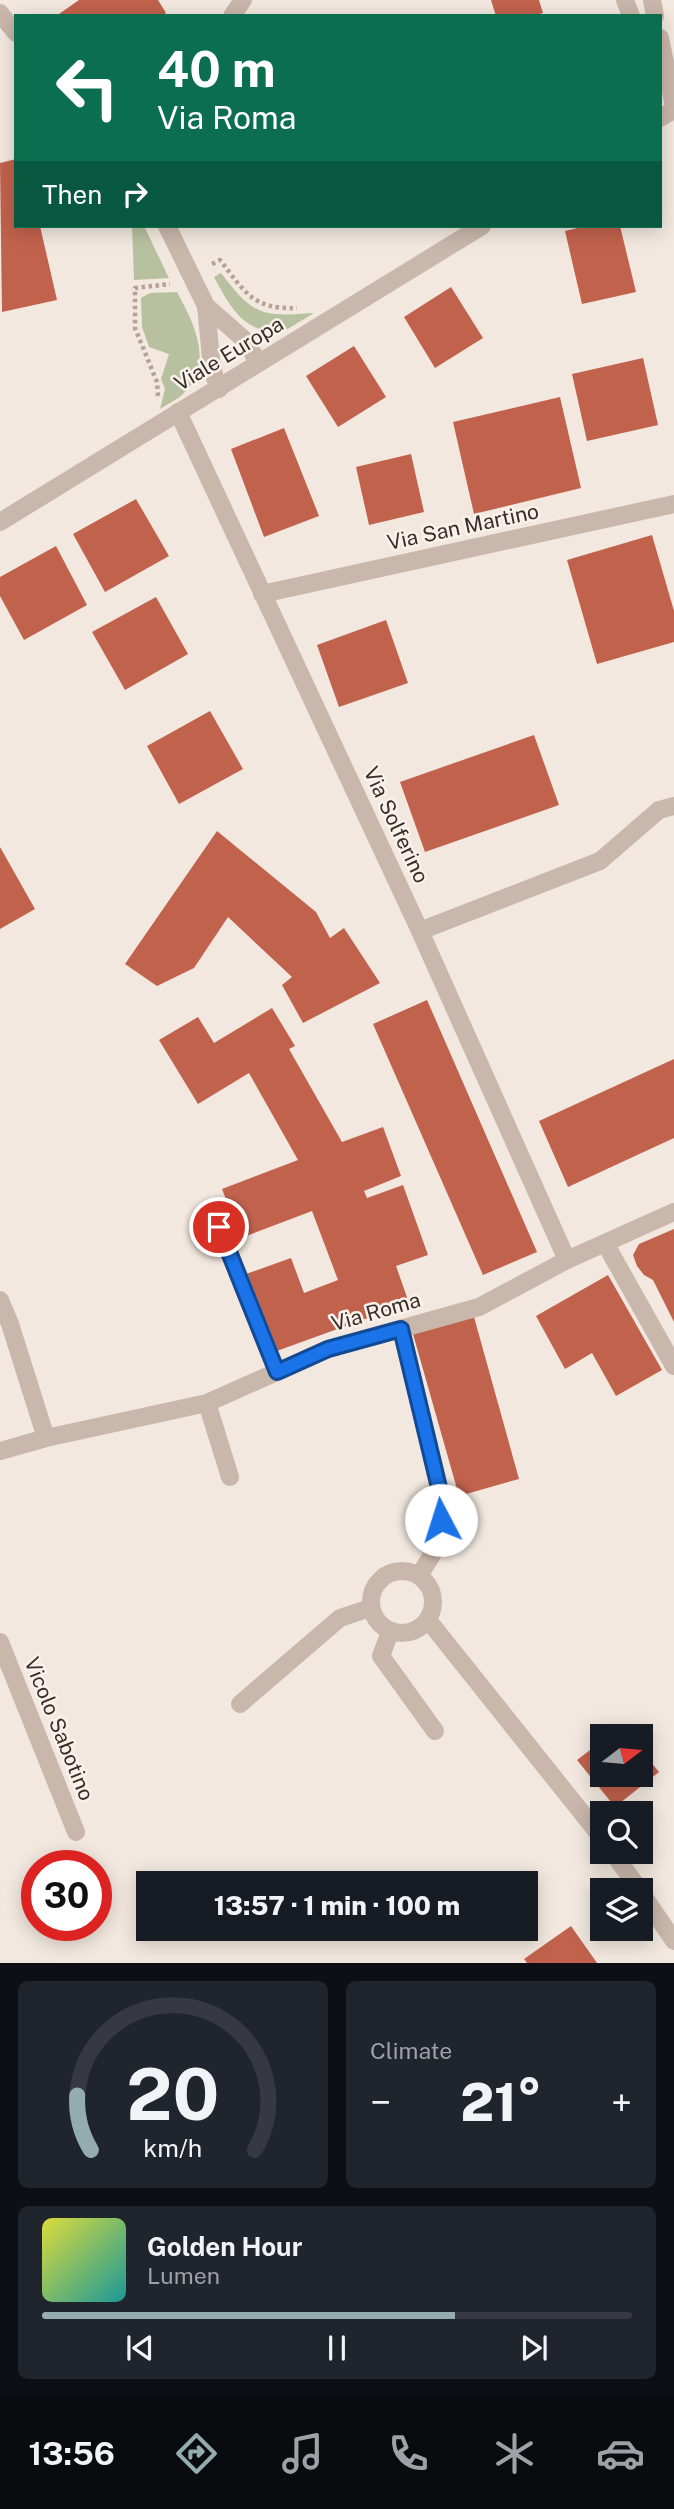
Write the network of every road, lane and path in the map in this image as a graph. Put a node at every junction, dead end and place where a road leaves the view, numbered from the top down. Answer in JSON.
{"nodes":[{"id":1,"x":0,"y":13,"type":"edge"},
{"id":2,"x":14,"y":30,"type":"edge"},
{"id":3,"x":662,"y":48,"type":"edge"},
{"id":4,"x":662,"y":81,"type":"edge"},
{"id":5,"x":674,"y":108,"type":"edge"},
{"id":6,"x":168,"y":228,"type":"edge"},
{"id":7,"x":479,"y":228,"type":"edge"},
{"id":8,"x":192,"y":275,"type":"junction"},
{"id":9,"x":206,"y":306,"type":"junction"},
{"id":10,"x":299,"y":308,"type":"dead end"},
{"id":11,"x":258,"y":363,"type":"junction"},
{"id":12,"x":219,"y":389,"type":"junction"},
{"id":13,"x":153,"y":405,"type":"dead end"},
{"id":14,"x":178,"y":412,"type":"junction"},
{"id":15,"x":674,"y":504,"type":"edge"},
{"id":16,"x":0,"y":522,"type":"edge"},
{"id":17,"x":262,"y":594,"type":"junction"},
{"id":18,"x":674,"y":806,"type":"edge"},
{"id":19,"x":420,"y":931,"type":"junction"},
{"id":20,"x":674,"y":1212,"type":"edge"},
{"id":21,"x":219,"y":1227,"type":"dead end"},
{"id":22,"x":604,"y":1243,"type":"junction"},
{"id":23,"x":567,"y":1260,"type":"junction"},
{"id":24,"x":0,"y":1300,"type":"edge"},
{"id":25,"x":401,"y":1329,"type":"junction"},
{"id":26,"x":674,"y":1366,"type":"edge"},
{"id":27,"x":277,"y":1372,"type":"junction"},
{"id":28,"x":207,"y":1403,"type":"junction"},
{"id":29,"x":46,"y":1438,"type":"junction"},
{"id":30,"x":0,"y":1451,"type":"edge"},
{"id":31,"x":230,"y":1477,"type":"dead end"},
{"id":32,"x":419,"y":1576,"type":"junction"},
{"id":33,"x":370,"y":1608,"type":"junction"},
{"id":34,"x":428,"y":1620,"type":"junction"},
{"id":35,"x":390,"y":1632,"type":"junction"},
{"id":36,"x":0,"y":1643,"type":"edge"},
{"id":37,"x":240,"y":1704,"type":"dead end"},
{"id":38,"x":435,"y":1731,"type":"dead end"},
{"id":39,"x":590,"y":1823,"type":"edge"},
{"id":40,"x":76,"y":1832,"type":"dead end"},
{"id":41,"x":653,"y":1910,"type":"edge"},
{"id":42,"x":674,"y":1941,"type":"edge"}],
"edges":[{"from":1,"to":2,"type":"street"},
{"from":3,"to":5,"type":"street"},
{"from":4,"to":5,"type":"street"},
{"from":6,"to":8,"type":"street"},
{"from":7,"to":11,"type":"street","name":"Viale Europa"},
{"from":8,"to":9,"type":"street"},
{"from":8,"to":10,"type":"path"},
{"from":8,"to":13,"type":"path"},
{"from":9,"to":11,"type":"street"},
{"from":9,"to":12,"type":"street"},
{"from":11,"to":12,"type":"street","name":"Viale Europa"},
{"from":12,"to":14,"type":"street","name":"Viale Europa"},
{"from":14,"to":16,"type":"street","name":"Viale Europa"},
{"from":14,"to":17,"type":"street","name":"Via Solferino"},
{"from":15,"to":17,"type":"street","name":"Via San Martino"},
{"from":17,"to":19,"type":"street","name":"Via Solferino"},
{"from":18,"to":19,"type":"street"},
{"from":19,"to":23,"type":"street","name":"Via Solferino"},
{"from":20,"to":22,"type":"street","name":"Via Roma"},
{"from":21,"to":27,"type":"street"},
{"from":22,"to":23,"type":"street","name":"Via Roma"},
{"from":22,"to":26,"type":"street"},
{"from":23,"to":25,"type":"street","name":"Via Roma"},
{"from":24,"to":29,"type":"street"},
{"from":25,"to":27,"type":"street","name":"Via Roma"},
{"from":25,"to":32,"type":"street"},
{"from":27,"to":28,"type":"street","name":"Via Roma"},
{"from":28,"to":29,"type":"street","name":"Via Roma"},
{"from":28,"to":31,"type":"street"},
{"from":29,"to":30,"type":"street","name":"Via Roma"},
{"from":32,"to":33,"type":"street"},
{"from":32,"to":34,"type":"street"},
{"from":33,"to":35,"type":"street"},
{"from":33,"to":37,"type":"street"},
{"from":34,"to":35,"type":"street"},
{"from":34,"to":39,"type":"street"},
{"from":35,"to":38,"type":"street"},
{"from":36,"to":40,"type":"street","name":"Vicolo Sabotino"},
{"from":41,"to":42,"type":"street"}]}
